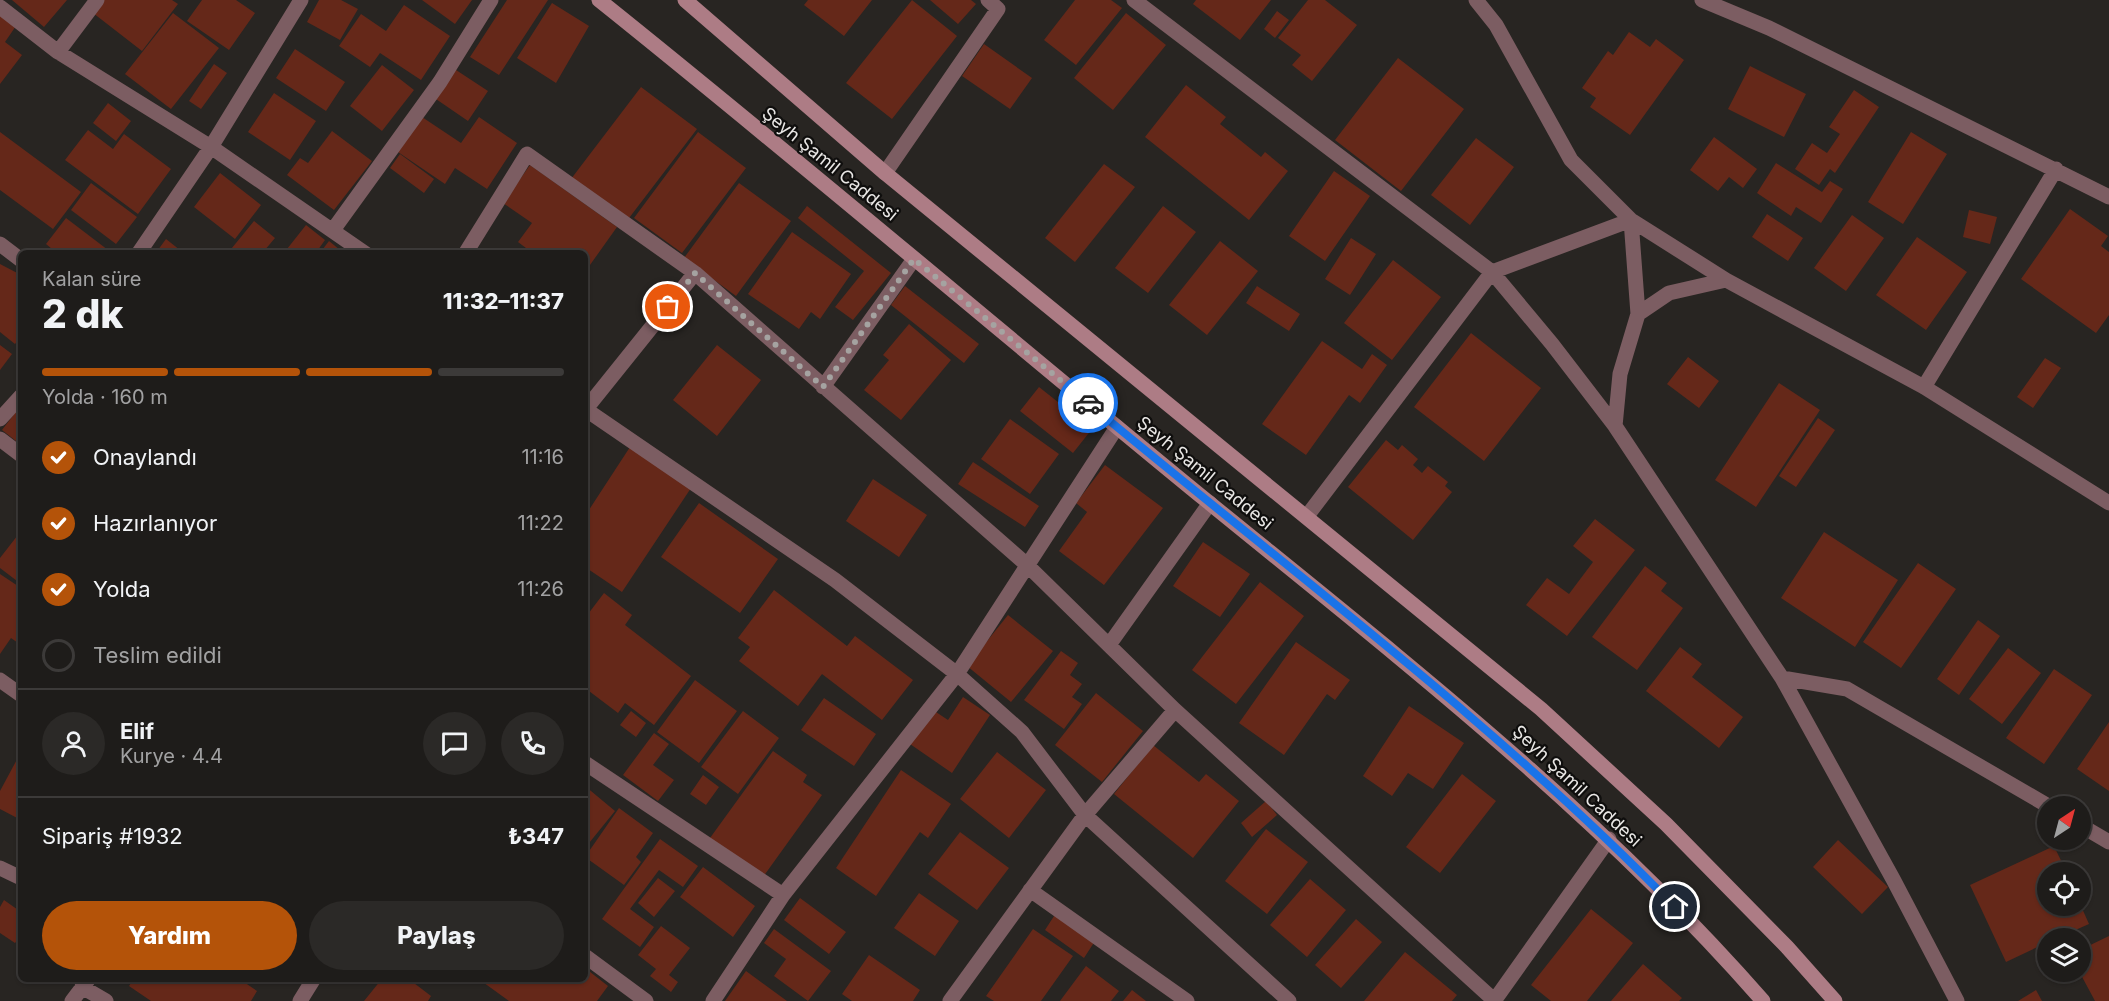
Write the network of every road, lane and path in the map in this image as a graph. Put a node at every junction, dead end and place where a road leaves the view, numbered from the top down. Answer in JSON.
{"nodes":[{"id":1,"x":97,"y":0,"type":"edge"},
{"id":2,"x":301,"y":0,"type":"edge"},
{"id":3,"x":491,"y":0,"type":"edge"},
{"id":4,"x":599,"y":0,"type":"edge"},
{"id":5,"x":685,"y":0,"type":"edge"},
{"id":6,"x":1134,"y":0,"type":"edge"},
{"id":7,"x":1476,"y":0,"type":"edge"},
{"id":8,"x":1702,"y":0,"type":"edge"},
{"id":9,"x":997,"y":3,"type":"edge"},
{"id":10,"x":0,"y":7,"type":"edge"},
{"id":11,"x":58,"y":52,"type":"junction"},
{"id":12,"x":211,"y":147,"type":"junction"},
{"id":13,"x":2056,"y":169,"type":"junction"},
{"id":14,"x":885,"y":173,"type":"junction"},
{"id":15,"x":2109,"y":197,"type":"edge"},
{"id":16,"x":1631,"y":220,"type":"junction"},
{"id":17,"x":333,"y":230,"type":"junction"},
{"id":18,"x":0,"y":244,"type":"edge"},
{"id":19,"x":141,"y":250,"type":"edge"},
{"id":20,"x":360,"y":250,"type":"edge"},
{"id":21,"x":467,"y":250,"type":"edge"},
{"id":22,"x":18,"y":258,"type":"edge"},
{"id":23,"x":914,"y":259,"type":"junction"},
{"id":24,"x":1492,"y":272,"type":"junction"},
{"id":25,"x":695,"y":273,"type":"junction"},
{"id":26,"x":1726,"y":280,"type":"junction"},
{"id":27,"x":1638,"y":314,"type":"junction"},
{"id":28,"x":823,"y":387,"type":"junction"},
{"id":29,"x":1924,"y":387,"type":"junction"},
{"id":30,"x":18,"y":399,"type":"edge"},
{"id":31,"x":588,"y":406,"type":"edge"},
{"id":32,"x":588,"y":412,"type":"edge"},
{"id":33,"x":0,"y":419,"type":"edge"},
{"id":34,"x":1615,"y":426,"type":"junction"},
{"id":35,"x":1117,"y":427,"type":"junction"},
{"id":36,"x":0,"y":438,"type":"edge"},
{"id":37,"x":18,"y":453,"type":"edge"},
{"id":38,"x":1210,"y":503,"type":"junction"},
{"id":39,"x":2109,"y":503,"type":"edge"},
{"id":40,"x":1306,"y":516,"type":"junction"},
{"id":41,"x":1027,"y":565,"type":"junction"},
{"id":42,"x":1109,"y":645,"type":"junction"},
{"id":43,"x":957,"y":674,"type":"junction"},
{"id":44,"x":1782,"y":678,"type":"junction"},
{"id":45,"x":0,"y":680,"type":"edge"},
{"id":46,"x":18,"y":693,"type":"edge"},
{"id":47,"x":1175,"y":710,"type":"junction"},
{"id":48,"x":588,"y":765,"type":"edge"},
{"id":49,"x":2037,"y":800,"type":"edge"},
{"id":50,"x":1085,"y":815,"type":"junction"},
{"id":51,"x":2091,"y":831,"type":"edge"},
{"id":52,"x":1609,"y":839,"type":"junction"},
{"id":53,"x":2109,"y":842,"type":"edge"},
{"id":54,"x":0,"y":868,"type":"edge"},
{"id":55,"x":18,"y":877,"type":"edge"},
{"id":56,"x":1030,"y":890,"type":"junction"},
{"id":57,"x":783,"y":895,"type":"junction"},
{"id":58,"x":588,"y":958,"type":"edge"},
{"id":59,"x":312,"y":982,"type":"edge"},
{"id":60,"x":85,"y":983,"type":"edge"},
{"id":61,"x":72,"y":1001,"type":"edge"},
{"id":62,"x":106,"y":1001,"type":"edge"},
{"id":63,"x":300,"y":1001,"type":"edge"},
{"id":64,"x":646,"y":1001,"type":"edge"},
{"id":65,"x":713,"y":1001,"type":"edge"},
{"id":66,"x":950,"y":1001,"type":"edge"},
{"id":67,"x":1187,"y":1001,"type":"edge"},
{"id":68,"x":1289,"y":1001,"type":"edge"},
{"id":69,"x":1495,"y":1001,"type":"edge"},
{"id":70,"x":1763,"y":1001,"type":"edge"},
{"id":71,"x":1835,"y":1001,"type":"edge"},
{"id":72,"x":1957,"y":1001,"type":"edge"}],
"edges":[{"from":1,"to":11,"type":"street"},
{"from":2,"to":12,"type":"street"},
{"from":3,"to":17,"type":"street"},
{"from":4,"to":23,"type":"main road","name":"Şeyh Şamil Caddesi"},
{"from":5,"to":14,"type":"main road","name":"Şeyh Şamil Caddesi"},
{"from":6,"to":24,"type":"street"},
{"from":7,"to":16,"type":"street"},
{"from":8,"to":13,"type":"street"},
{"from":9,"to":14,"type":"street"},
{"from":10,"to":11,"type":"street"},
{"from":11,"to":12,"type":"street"},
{"from":12,"to":17,"type":"street"},
{"from":12,"to":19,"type":"street"},
{"from":13,"to":15,"type":"street"},
{"from":13,"to":29,"type":"street"},
{"from":14,"to":40,"type":"main road","name":"Şeyh Şamil Caddesi"},
{"from":16,"to":24,"type":"street"},
{"from":16,"to":26,"type":"street"},
{"from":16,"to":27,"type":"street"},
{"from":17,"to":20,"type":"street"},
{"from":18,"to":22,"type":"street"},
{"from":21,"to":25,"type":"street"},
{"from":23,"to":28,"type":"street"},
{"from":23,"to":35,"type":"main road","name":"Şeyh Şamil Caddesi"},
{"from":24,"to":34,"type":"street"},
{"from":24,"to":40,"type":"street"},
{"from":25,"to":28,"type":"street"},
{"from":25,"to":31,"type":"street"},
{"from":26,"to":27,"type":"street"},
{"from":26,"to":29,"type":"street"},
{"from":27,"to":34,"type":"street"},
{"from":28,"to":41,"type":"street"},
{"from":29,"to":39,"type":"street"},
{"from":30,"to":33,"type":"street"},
{"from":32,"to":43,"type":"street"},
{"from":34,"to":44,"type":"street"},
{"from":35,"to":38,"type":"main road","name":"Şeyh Şamil Caddesi"},
{"from":35,"to":41,"type":"street"},
{"from":36,"to":37,"type":"street"},
{"from":38,"to":42,"type":"street"},
{"from":38,"to":52,"type":"main road","name":"Şeyh Şamil Caddesi"},
{"from":40,"to":71,"type":"main road","name":"Şeyh Şamil Caddesi"},
{"from":41,"to":42,"type":"street"},
{"from":41,"to":43,"type":"street"},
{"from":42,"to":47,"type":"street"},
{"from":43,"to":50,"type":"street"},
{"from":43,"to":57,"type":"street"},
{"from":44,"to":49,"type":"street"},
{"from":44,"to":72,"type":"street"},
{"from":45,"to":46,"type":"street"},
{"from":47,"to":50,"type":"street"},
{"from":47,"to":69,"type":"street"},
{"from":48,"to":57,"type":"street"},
{"from":50,"to":56,"type":"street"},
{"from":50,"to":68,"type":"street"},
{"from":51,"to":53,"type":"street"},
{"from":52,"to":69,"type":"street"},
{"from":52,"to":70,"type":"main road","name":"Şeyh Şamil Caddesi"},
{"from":54,"to":55,"type":"street"},
{"from":56,"to":66,"type":"street"},
{"from":56,"to":67,"type":"street"},
{"from":57,"to":65,"type":"street"},
{"from":58,"to":64,"type":"street"},
{"from":59,"to":63,"type":"street"},
{"from":60,"to":61,"type":"street"},
{"from":60,"to":62,"type":"street"}]}
